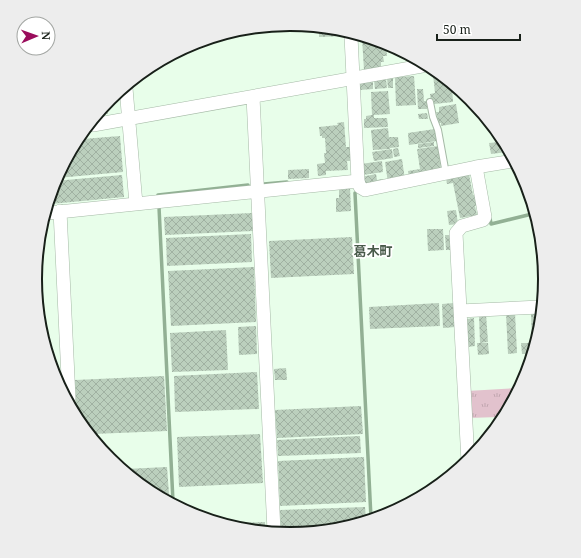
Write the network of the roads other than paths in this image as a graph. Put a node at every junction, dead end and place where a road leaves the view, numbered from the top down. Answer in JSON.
{"nodes":[{"id":1,"x":352,"y":38,"type":"edge"},
{"id":2,"x":418,"y":67,"type":"edge"},
{"id":3,"x":353,"y":78,"type":"junction"},
{"id":4,"x":126,"y":94,"type":"edge"},
{"id":5,"x":253,"y":97,"type":"junction"},
{"id":6,"x":430,"y":102,"type":"dead end"},
{"id":7,"x":128,"y":118,"type":"junction"},
{"id":8,"x":97,"y":124,"type":"edge"},
{"id":9,"x":509,"y":162,"type":"edge"},
{"id":10,"x":476,"y":167,"type":"junction"},
{"id":11,"x":446,"y":174,"type":"junction"},
{"id":12,"x":358,"y":181,"type":"junction"},
{"id":13,"x":257,"y":190,"type":"junction"},
{"id":14,"x":136,"y":204,"type":"junction"},
{"id":15,"x":55,"y":212,"type":"edge"},
{"id":16,"x":536,"y":307,"type":"edge"},
{"id":17,"x":460,"y":311,"type":"junction"},
{"id":18,"x":68,"y":390,"type":"edge"},
{"id":19,"x":467,"y":453,"type":"edge"},
{"id":20,"x":274,"y":526,"type":"edge"}],
"edges":[{"from":1,"to":3,"type":"street"},
{"from":2,"to":3,"type":"street"},
{"from":3,"to":5,"type":"street"},
{"from":3,"to":12,"type":"street"},
{"from":4,"to":7,"type":"street"},
{"from":5,"to":7,"type":"street"},
{"from":5,"to":13,"type":"street"},
{"from":6,"to":11,"type":"lane"},
{"from":7,"to":8,"type":"street"},
{"from":7,"to":14,"type":"street"},
{"from":9,"to":10,"type":"street"},
{"from":10,"to":11,"type":"street"},
{"from":10,"to":17,"type":"street"},
{"from":11,"to":12,"type":"street"},
{"from":12,"to":13,"type":"street"},
{"from":13,"to":14,"type":"street"},
{"from":13,"to":20,"type":"street"},
{"from":14,"to":15,"type":"street"},
{"from":15,"to":18,"type":"street"},
{"from":16,"to":17,"type":"street"},
{"from":17,"to":19,"type":"street"}]}
